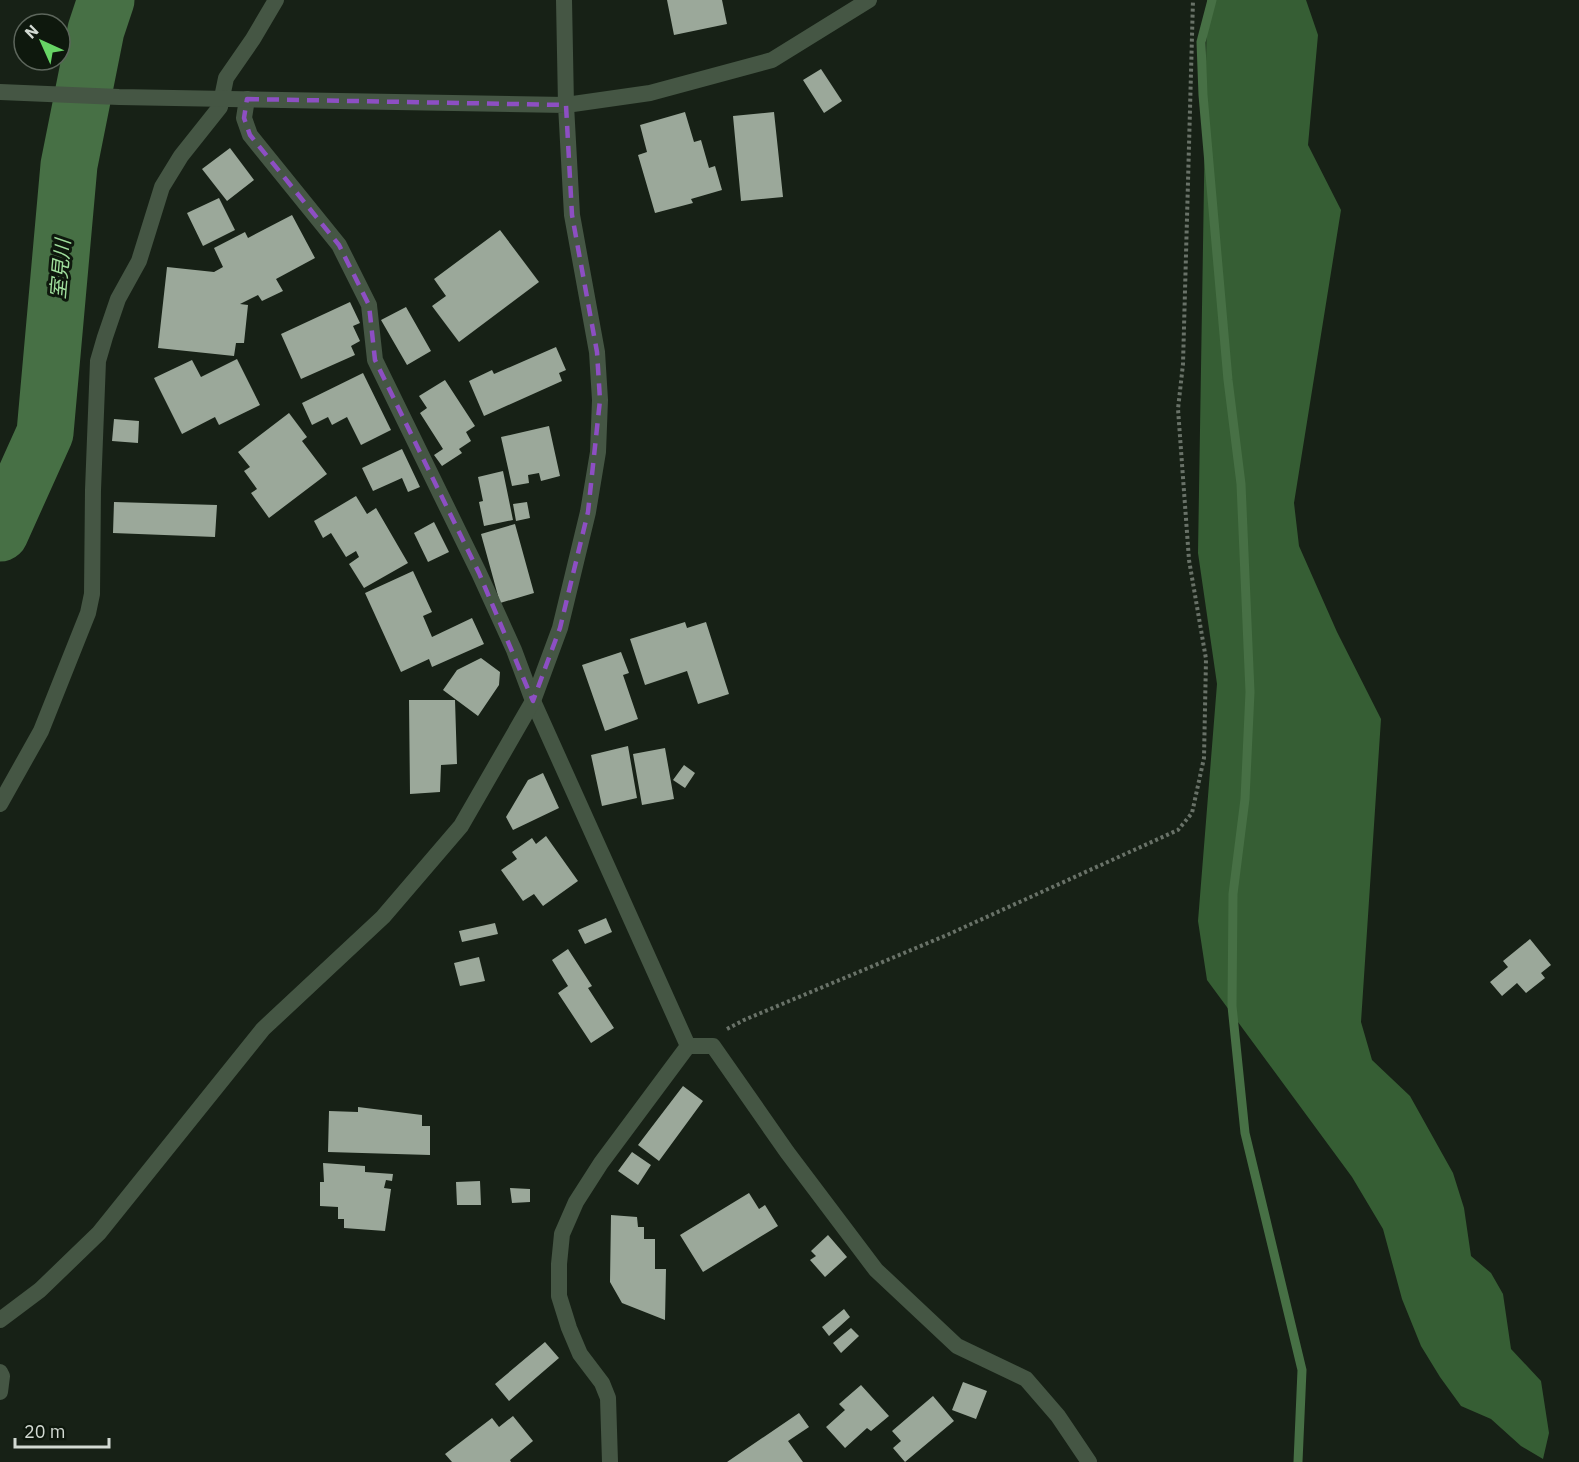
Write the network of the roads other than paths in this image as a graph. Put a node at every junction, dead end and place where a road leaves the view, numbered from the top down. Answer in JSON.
{"nodes":[{"id":1,"x":276,"y":0,"type":"edge"},
{"id":2,"x":564,"y":0,"type":"edge"},
{"id":3,"x":869,"y":0,"type":"edge"},
{"id":4,"x":0,"y":92,"type":"edge"},
{"id":5,"x":222,"y":99,"type":"junction"},
{"id":6,"x":247,"y":99,"type":"junction"},
{"id":7,"x":566,"y":105,"type":"junction"},
{"id":8,"x":533,"y":701,"type":"junction"},
{"id":9,"x":0,"y":804,"type":"edge"},
{"id":10,"x":688,"y":1046,"type":"junction"},
{"id":11,"x":0,"y":1320,"type":"edge"},
{"id":12,"x":0,"y":1372,"type":"edge"},
{"id":13,"x":0,"y":1392,"type":"edge"},
{"id":14,"x":610,"y":1462,"type":"edge"},
{"id":15,"x":1089,"y":1462,"type":"edge"}],
"edges":[{"from":1,"to":5,"type":"street"},
{"from":2,"to":7,"type":"street"},
{"from":3,"to":7,"type":"street"},
{"from":4,"to":5,"type":"street"},
{"from":5,"to":6,"type":"street"},
{"from":5,"to":9,"type":"street"},
{"from":6,"to":7,"type":"street"},
{"from":6,"to":8,"type":"street"},
{"from":7,"to":8,"type":"street"},
{"from":8,"to":10,"type":"street"},
{"from":8,"to":11,"type":"street"},
{"from":10,"to":14,"type":"street"},
{"from":10,"to":15,"type":"street"},
{"from":12,"to":13,"type":"street"}]}
